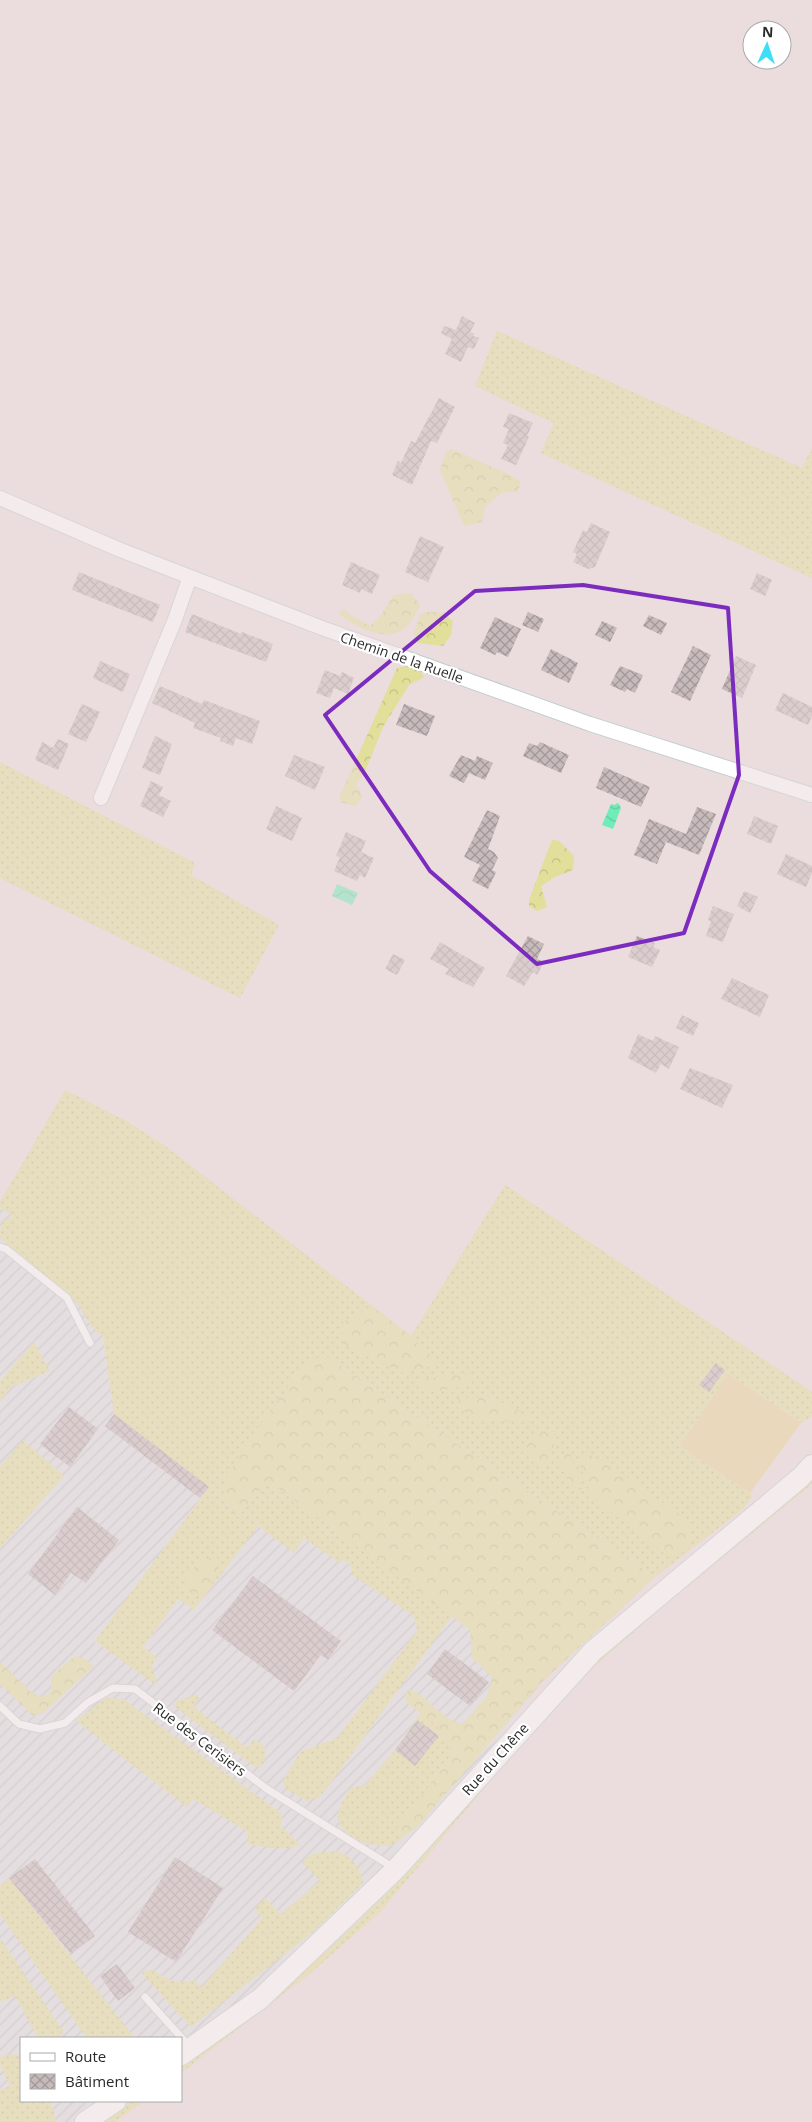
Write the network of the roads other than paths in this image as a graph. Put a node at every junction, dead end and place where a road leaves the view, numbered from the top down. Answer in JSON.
{"nodes":[{"id":1,"x":0,"y":498,"type":"edge"},
{"id":2,"x":190,"y":577,"type":"junction"},
{"id":3,"x":812,"y":795,"type":"edge"},
{"id":4,"x":101,"y":798,"type":"dead end"},
{"id":5,"x":0,"y":1247,"type":"edge"},
{"id":6,"x":90,"y":1343,"type":"dead end"},
{"id":7,"x":812,"y":1465,"type":"edge"},
{"id":8,"x":0,"y":1706,"type":"edge"},
{"id":9,"x":396,"y":1869,"type":"junction"},
{"id":10,"x":145,"y":1997,"type":"dead end"},
{"id":11,"x":175,"y":2037,"type":"edge"},
{"id":12,"x":186,"y":2052,"type":"edge"},
{"id":13,"x":115,"y":2102,"type":"edge"},
{"id":14,"x":85,"y":2122,"type":"edge"}],
"edges":[{"from":1,"to":2,"type":"street","name":"Chemin de la Ruelle"},
{"from":2,"to":3,"type":"street","name":"Chemin de la Ruelle"},
{"from":2,"to":4,"type":"street"},
{"from":5,"to":6,"type":"lane"},
{"from":7,"to":9,"type":"street","name":"Rue du Chêne"},
{"from":8,"to":9,"type":"lane","name":"Rue des Cerisiers"},
{"from":9,"to":12,"type":"street","name":"Rue du Chêne"},
{"from":10,"to":11,"type":"lane"},
{"from":13,"to":14,"type":"street"}]}
